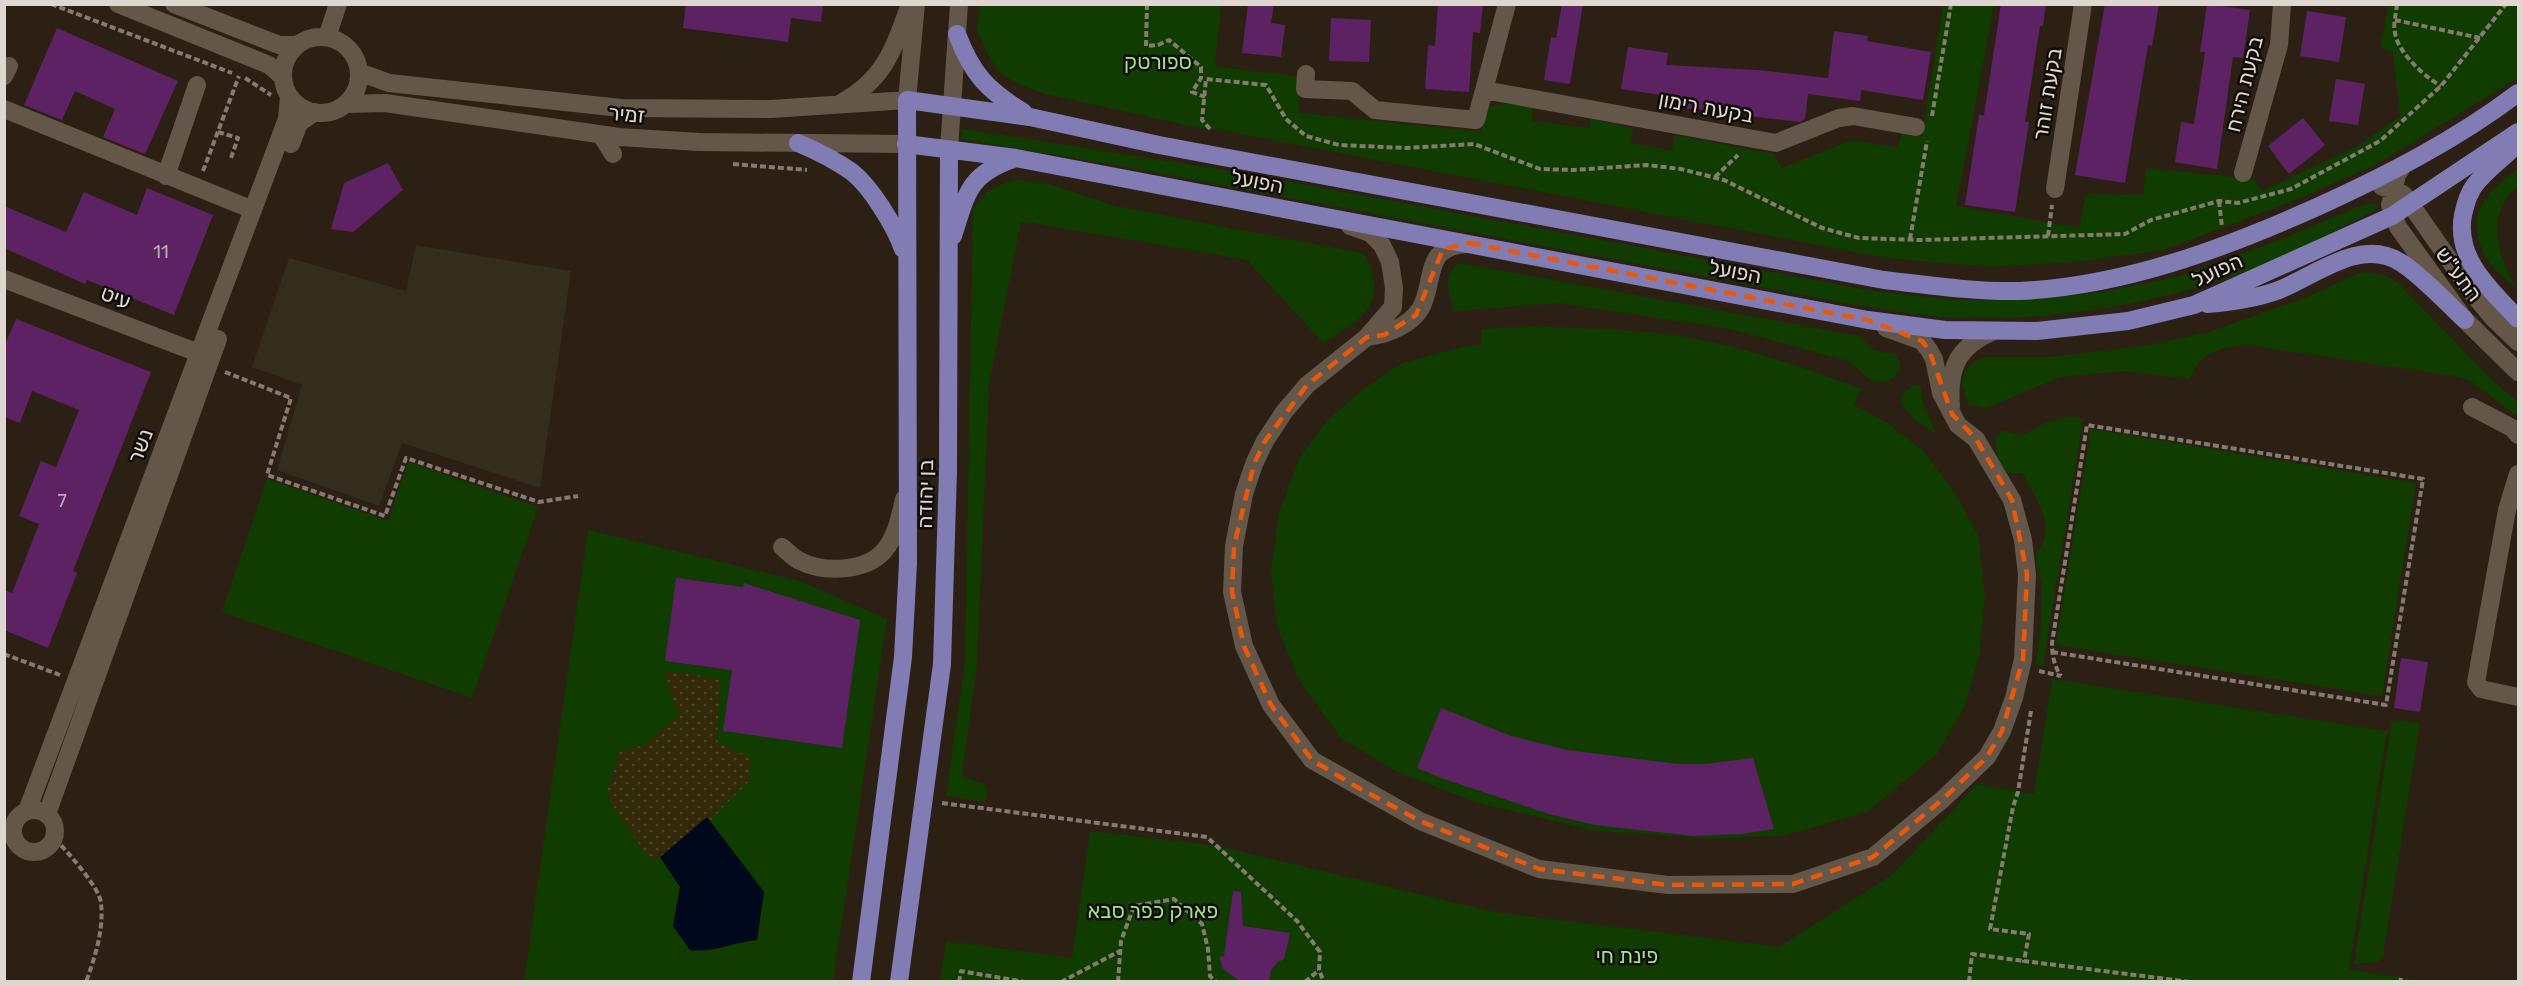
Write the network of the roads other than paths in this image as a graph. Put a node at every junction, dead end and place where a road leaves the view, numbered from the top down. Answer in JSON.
{"nodes":[{"id":1,"x":118,"y":4,"type":"edge"},
{"id":2,"x":174,"y":4,"type":"edge"},
{"id":3,"x":338,"y":4,"type":"edge"},
{"id":4,"x":910,"y":4,"type":"edge"},
{"id":5,"x":916,"y":4,"type":"edge"},
{"id":6,"x":960,"y":4,"type":"edge"},
{"id":7,"x":1508,"y":4,"type":"edge"},
{"id":8,"x":2083,"y":4,"type":"edge"},
{"id":9,"x":2282,"y":4,"type":"edge"},
{"id":10,"x":957,"y":34,"type":"junction"},
{"id":11,"x":327,"y":37,"type":"junction"},
{"id":12,"x":298,"y":45,"type":"junction"},
{"id":13,"x":359,"y":72,"type":"junction"},
{"id":14,"x":1306,"y":74,"type":"dead end"},
{"id":15,"x":283,"y":77,"type":"junction"},
{"id":16,"x":197,"y":85,"type":"dead end"},
{"id":17,"x":1484,"y":90,"type":"junction"},
{"id":18,"x":2518,"y":93,"type":"edge"},
{"id":19,"x":289,"y":96,"type":"junction"},
{"id":20,"x":907,"y":100,"type":"junction"},
{"id":21,"x":345,"y":104,"type":"junction"},
{"id":22,"x":837,"y":105,"type":"junction"},
{"id":23,"x":951,"y":105,"type":"junction"},
{"id":24,"x":4,"y":109,"type":"edge"},
{"id":25,"x":315,"y":112,"type":"junction"},
{"id":26,"x":1030,"y":117,"type":"junction"},
{"id":27,"x":1916,"y":127,"type":"dead end"},
{"id":28,"x":2518,"y":132,"type":"edge"},
{"id":29,"x":601,"y":135,"type":"junction"},
{"id":30,"x":798,"y":143,"type":"junction"},
{"id":31,"x":906,"y":144,"type":"junction"},
{"id":32,"x":2518,"y":144,"type":"edge"},
{"id":33,"x":949,"y":148,"type":"junction"},
{"id":34,"x":613,"y":154,"type":"dead end"},
{"id":35,"x":1016,"y":158,"type":"junction"},
{"id":36,"x":2402,"y":166,"type":"junction"},
{"id":37,"x":2243,"y":173,"type":"dead end"},
{"id":38,"x":166,"y":176,"type":"junction"},
{"id":39,"x":2359,"y":188,"type":"junction"},
{"id":40,"x":2055,"y":189,"type":"road end"},
{"id":41,"x":2393,"y":189,"type":"junction"},
{"id":42,"x":2411,"y":204,"type":"junction"},
{"id":43,"x":253,"y":210,"type":"junction"},
{"id":44,"x":1323,"y":216,"type":"junction"},
{"id":45,"x":2392,"y":216,"type":"junction"},
{"id":46,"x":1469,"y":243,"type":"junction"},
{"id":47,"x":947,"y":255,"type":"junction"},
{"id":48,"x":906,"y":259,"type":"junction"},
{"id":49,"x":6,"y":285,"type":"edge"},
{"id":50,"x":2193,"y":305,"type":"junction"},
{"id":51,"x":2518,"y":319,"type":"edge"},
{"id":52,"x":1868,"y":320,"type":"junction"},
{"id":53,"x":2465,"y":320,"type":"junction"},
{"id":54,"x":1992,"y":332,"type":"junction"},
{"id":55,"x":1367,"y":337,"type":"junction"},
{"id":56,"x":2518,"y":342,"type":"edge"},
{"id":57,"x":206,"y":358,"type":"junction"},
{"id":58,"x":2518,"y":372,"type":"edge"},
{"id":59,"x":2472,"y":408,"type":"dead end"},
{"id":60,"x":1952,"y":414,"type":"junction"},
{"id":61,"x":2518,"y":435,"type":"edge"},
{"id":62,"x":2518,"y":474,"type":"edge"},
{"id":63,"x":907,"y":486,"type":"junction"},
{"id":64,"x":782,"y":547,"type":"dead end"},
{"id":65,"x":2518,"y":697,"type":"edge"},
{"id":66,"x":27,"y":811,"type":"junction"},
{"id":67,"x":47,"y":814,"type":"junction"},
{"id":68,"x":861,"y":981,"type":"edge"},
{"id":69,"x":898,"y":981,"type":"edge"}],
"edges":[{"from":1,"to":15,"type":"street"},
{"from":2,"to":12,"type":"street"},
{"from":3,"to":11,"type":"street"},
{"from":4,"to":22,"type":"street"},
{"from":5,"to":20,"type":"street","name":"בן יהודה"},
{"from":6,"to":10,"type":"street","name":"בן יהודה"},
{"from":7,"to":17,"type":"street"},
{"from":8,"to":40,"type":"street","name":"בקעת זוהר"},
{"from":9,"to":37,"type":"street","name":"בקעת הירח"},
{"from":10,"to":23,"type":"street","name":"בן יהודה"},
{"from":10,"to":26,"type":"main road"},
{"from":11,"to":12,"type":"street"},
{"from":11,"to":13,"type":"street"},
{"from":12,"to":15,"type":"street"},
{"from":13,"to":21,"type":"street"},
{"from":13,"to":22,"type":"street","name":"זמיר"},
{"from":14,"to":17,"type":"street"},
{"from":15,"to":19,"type":"street"},
{"from":16,"to":38,"type":"street"},
{"from":17,"to":27,"type":"street","name":"בקעת רימון"},
{"from":18,"to":36,"type":"main road","name":"הפועל"},
{"from":19,"to":25,"type":"street"},
{"from":19,"to":43,"type":"street","name":"נשר"},
{"from":20,"to":22,"type":"street","name":"זמיר"},
{"from":20,"to":23,"type":"main road","name":"הפועל"},
{"from":20,"to":31,"type":"main road","name":"בן יהודה"},
{"from":21,"to":25,"type":"street"},
{"from":21,"to":29,"type":"street","name":"זמיר"},
{"from":23,"to":26,"type":"main road","name":"הפועל"},
{"from":23,"to":33,"type":"street","name":"בן יהודה"},
{"from":24,"to":38,"type":"street"},
{"from":25,"to":57,"type":"street","name":"נשר"},
{"from":26,"to":39,"type":"main road","name":"הפועל"},
{"from":28,"to":42,"type":"main road","name":"הפועל"},
{"from":29,"to":30,"type":"street","name":"זמיר"},
{"from":29,"to":34,"type":"street"},
{"from":30,"to":31,"type":"street","name":"זמיר"},
{"from":30,"to":48,"type":"main road"},
{"from":31,"to":33,"type":"main road","name":"הפועל"},
{"from":31,"to":48,"type":"main road","name":"בן יהודה"},
{"from":32,"to":51,"type":"main road"},
{"from":33,"to":35,"type":"main road","name":"הפועל"},
{"from":33,"to":47,"type":"main road","name":"בן יהודה"},
{"from":35,"to":44,"type":"main road","name":"הפועל"},
{"from":35,"to":47,"type":"main road"},
{"from":36,"to":39,"type":"main road","name":"הפועל"},
{"from":36,"to":41,"type":"street"},
{"from":38,"to":43,"type":"street"},
{"from":39,"to":41,"type":"street"},
{"from":41,"to":42,"type":"street","name":"התע\"ש"},
{"from":41,"to":45,"type":"street"},
{"from":42,"to":45,"type":"main road","name":"הפועל"},
{"from":42,"to":56,"type":"street","name":"התע\"ש"},
{"from":43,"to":57,"type":"street","name":"נשר"},
{"from":44,"to":46,"type":"main road","name":"הפועל"},
{"from":44,"to":55,"type":"street"},
{"from":45,"to":50,"type":"main road","name":"הפועל"},
{"from":45,"to":53,"type":"street","name":"התע\"ש"},
{"from":46,"to":52,"type":"main road","name":"הפועל"},
{"from":46,"to":55,"type":"street"},
{"from":47,"to":69,"type":"main road","name":"בן יהודה"},
{"from":48,"to":63,"type":"main road","name":"בן יהודה"},
{"from":49,"to":57,"type":"street","name":"עיט"},
{"from":50,"to":53,"type":"main road"},
{"from":50,"to":54,"type":"main road","name":"הפועל"},
{"from":52,"to":54,"type":"main road","name":"הפועל"},
{"from":52,"to":60,"type":"street"},
{"from":53,"to":58,"type":"street","name":"התע\"ש"},
{"from":54,"to":60,"type":"street"},
{"from":55,"to":60,"type":"street"},
{"from":57,"to":66,"type":"street","name":"נשר"},
{"from":57,"to":67,"type":"street","name":"נשר"},
{"from":59,"to":61,"type":"street"},
{"from":62,"to":65,"type":"street"},
{"from":63,"to":64,"type":"street"},
{"from":63,"to":68,"type":"main road","name":"בן יהודה"},
{"from":66,"to":67,"type":"street"},
{"from":66,"to":67,"type":"street"}]}
